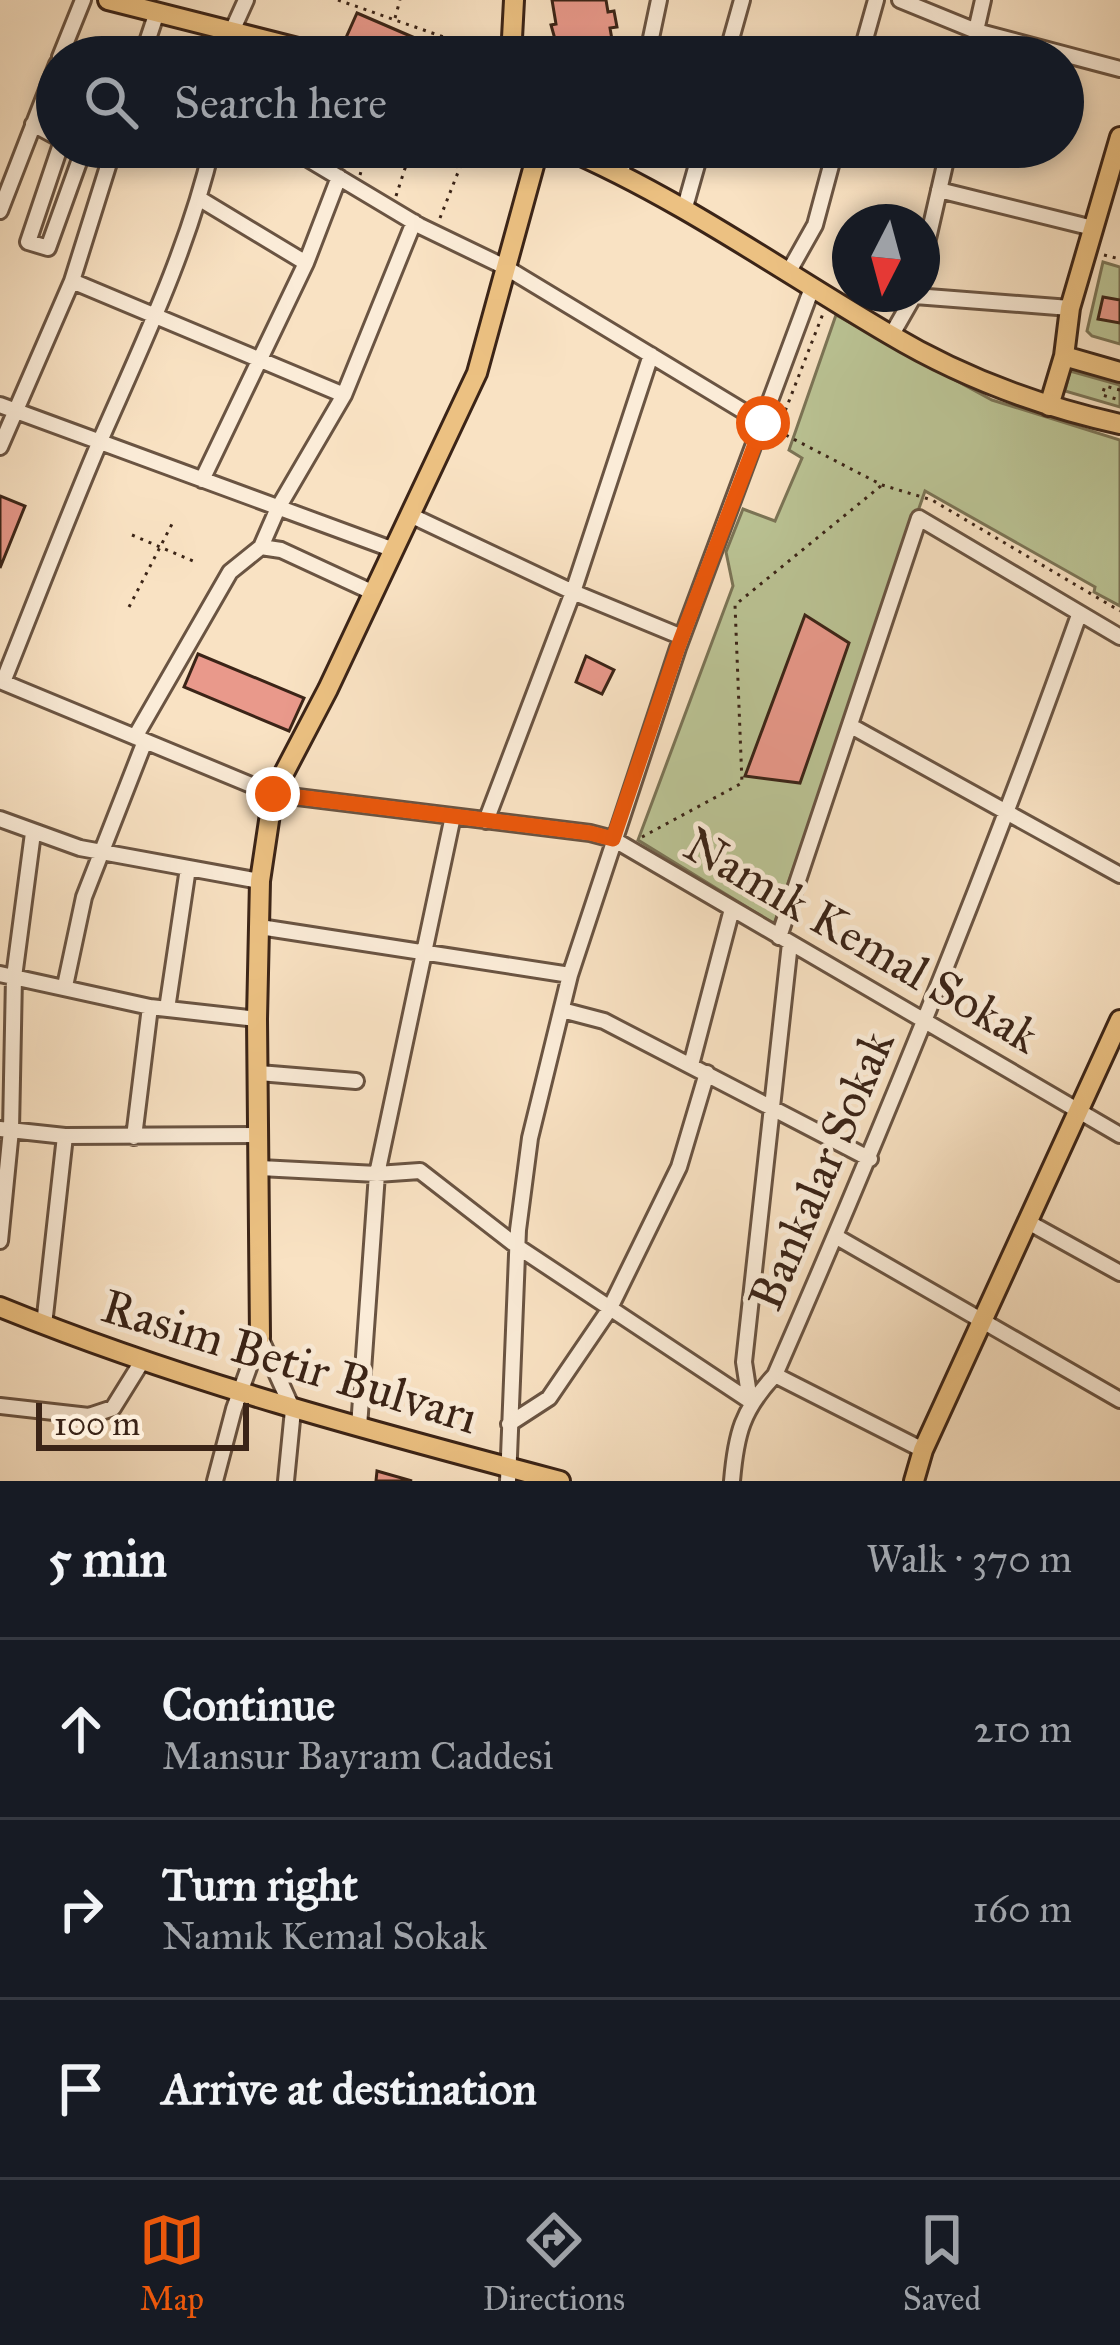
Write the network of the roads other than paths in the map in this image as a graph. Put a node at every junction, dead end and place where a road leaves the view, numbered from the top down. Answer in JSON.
{"nodes":[{"id":1,"x":83,"y":0,"type":"edge"},
{"id":2,"x":246,"y":0,"type":"edge"},
{"id":3,"x":514,"y":0,"type":"edge"},
{"id":4,"x":659,"y":0,"type":"edge"},
{"id":5,"x":742,"y":0,"type":"edge"},
{"id":6,"x":876,"y":0,"type":"edge"},
{"id":7,"x":900,"y":0,"type":"edge"},
{"id":8,"x":982,"y":0,"type":"edge"},
{"id":9,"x":117,"y":1,"type":"edge"},
{"id":10,"x":157,"y":12,"type":"junction"},
{"id":11,"x":232,"y":31,"type":"junction"},
{"id":12,"x":976,"y":31,"type":"junction"},
{"id":13,"x":68,"y":36,"type":"edge"},
{"id":14,"x":149,"y":36,"type":"edge"},
{"id":15,"x":231,"y":36,"type":"edge"},
{"id":16,"x":251,"y":36,"type":"edge"},
{"id":17,"x":512,"y":36,"type":"edge"},
{"id":18,"x":651,"y":36,"type":"edge"},
{"id":19,"x":733,"y":36,"type":"edge"},
{"id":20,"x":866,"y":36,"type":"edge"},
{"id":21,"x":975,"y":36,"type":"edge"},
{"id":22,"x":995,"y":36,"type":"edge"},
{"id":23,"x":1084,"y":60,"type":"edge"},
{"id":24,"x":1120,"y":69,"type":"edge"},
{"id":25,"x":36,"y":116,"type":"edge"},
{"id":26,"x":33,"y":124,"type":"junction"},
{"id":27,"x":36,"y":126,"type":"edge"},
{"id":28,"x":1120,"y":137,"type":"edge"},
{"id":29,"x":52,"y":168,"type":"edge"},
{"id":30,"x":77,"y":168,"type":"edge"},
{"id":31,"x":107,"y":168,"type":"edge"},
{"id":32,"x":207,"y":168,"type":"edge"},
{"id":33,"x":324,"y":168,"type":"edge"},
{"id":34,"x":532,"y":168,"type":"edge"},
{"id":35,"x":611,"y":168,"type":"edge"},
{"id":36,"x":622,"y":168,"type":"edge"},
{"id":37,"x":696,"y":168,"type":"edge"},
{"id":38,"x":830,"y":168,"type":"edge"},
{"id":39,"x":944,"y":168,"type":"edge"},
{"id":40,"x":621,"y":172,"type":"junction"},
{"id":41,"x":339,"y":177,"type":"junction"},
{"id":42,"x":939,"y":190,"type":"junction"},
{"id":43,"x":200,"y":199,"type":"junction"},
{"id":44,"x":936,"y":204,"type":"edge"},
{"id":45,"x":685,"y":207,"type":"junction"},
{"id":46,"x":0,"y":211,"type":"edge"},
{"id":47,"x":414,"y":222,"type":"junction"},
{"id":48,"x":1093,"y":228,"type":"junction"},
{"id":49,"x":306,"y":263,"type":"junction"},
{"id":50,"x":506,"y":267,"type":"junction"},
{"id":51,"x":788,"y":273,"type":"junction"},
{"id":52,"x":72,"y":281,"type":"junction"},
{"id":53,"x":812,"y":289,"type":"junction"},
{"id":54,"x":940,"y":297,"type":"edge"},
{"id":55,"x":1070,"y":308,"type":"junction"},
{"id":56,"x":905,"y":312,"type":"edge"},
{"id":57,"x":155,"y":319,"type":"junction"},
{"id":58,"x":891,"y":336,"type":"junction"},
{"id":59,"x":651,"y":355,"type":"junction"},
{"id":60,"x":1064,"y":356,"type":"junction"},
{"id":61,"x":260,"y":362,"type":"junction"},
{"id":62,"x":1120,"y":372,"type":"edge"},
{"id":63,"x":344,"y":395,"type":"junction"},
{"id":64,"x":0,"y":405,"type":"edge"},
{"id":65,"x":1049,"y":406,"type":"junction"},
{"id":66,"x":16,"y":410,"type":"junction"},
{"id":67,"x":763,"y":423,"type":"junction"},
{"id":68,"x":1120,"y":424,"type":"edge"},
{"id":69,"x":99,"y":443,"type":"junction"},
{"id":70,"x":0,"y":447,"type":"edge"},
{"id":71,"x":202,"y":480,"type":"junction"},
{"id":72,"x":278,"y":508,"type":"junction"},
{"id":73,"x":410,"y":515,"type":"junction"},
{"id":74,"x":261,"y":547,"type":"junction"},
{"id":75,"x":394,"y":550,"type":"junction"},
{"id":76,"x":573,"y":592,"type":"junction"},
{"id":77,"x":374,"y":593,"type":"junction"},
{"id":78,"x":1079,"y":615,"type":"junction"},
{"id":79,"x":682,"y":637,"type":"junction"},
{"id":80,"x":1120,"y":637,"type":"edge"},
{"id":81,"x":2,"y":682,"type":"edge"},
{"id":82,"x":851,"y":726,"type":"junction"},
{"id":83,"x":140,"y":739,"type":"junction"},
{"id":84,"x":273,"y":794,"type":"junction"},
{"id":85,"x":1008,"y":813,"type":"junction"},
{"id":86,"x":453,"y":816,"type":"junction"},
{"id":87,"x":0,"y":819,"type":"edge"},
{"id":88,"x":486,"y":821,"type":"junction"},
{"id":89,"x":33,"y":833,"type":"junction"},
{"id":90,"x":619,"y":843,"type":"junction"},
{"id":91,"x":102,"y":852,"type":"junction"},
{"id":92,"x":188,"y":868,"type":"junction"},
{"id":93,"x":1120,"y":875,"type":"edge"},
{"id":94,"x":260,"y":881,"type":"junction"},
{"id":95,"x":733,"y":909,"type":"junction"},
{"id":96,"x":260,"y":927,"type":"junction"},
{"id":97,"x":784,"y":940,"type":"junction"},
{"id":98,"x":425,"y":954,"type":"junction"},
{"id":99,"x":7,"y":976,"type":"edge"},
{"id":100,"x":570,"y":976,"type":"junction"},
{"id":101,"x":65,"y":986,"type":"junction"},
{"id":102,"x":150,"y":1007,"type":"junction"},
{"id":103,"x":167,"y":1009,"type":"junction"},
{"id":104,"x":562,"y":1010,"type":"junction"},
{"id":105,"x":257,"y":1019,"type":"junction"},
{"id":106,"x":1120,"y":1020,"type":"edge"},
{"id":107,"x":927,"y":1023,"type":"junction"},
{"id":108,"x":691,"y":1065,"type":"junction"},
{"id":109,"x":259,"y":1073,"type":"junction"},
{"id":110,"x":706,"y":1073,"type":"junction"},
{"id":111,"x":356,"y":1081,"type":"dead end"},
{"id":112,"x":770,"y":1106,"type":"junction"},
{"id":113,"x":1078,"y":1111,"type":"junction"},
{"id":114,"x":6,"y":1130,"type":"edge"},
{"id":115,"x":260,"y":1135,"type":"junction"},
{"id":116,"x":1120,"y":1135,"type":"edge"},
{"id":117,"x":65,"y":1136,"type":"junction"},
{"id":118,"x":134,"y":1137,"type":"junction"},
{"id":119,"x":870,"y":1159,"type":"junction"},
{"id":120,"x":260,"y":1168,"type":"junction"},
{"id":121,"x":377,"y":1174,"type":"junction"},
{"id":122,"x":1028,"y":1222,"type":"junction"},
{"id":123,"x":836,"y":1236,"type":"junction"},
{"id":124,"x":0,"y":1241,"type":"edge"},
{"id":125,"x":518,"y":1247,"type":"junction"},
{"id":126,"x":1120,"y":1273,"type":"edge"},
{"id":127,"x":0,"y":1307,"type":"edge"},
{"id":128,"x":609,"y":1310,"type":"junction"},
{"id":129,"x":983,"y":1322,"type":"junction"},
{"id":130,"x":44,"y":1325,"type":"junction"},
{"id":131,"x":260,"y":1337,"type":"junction"},
{"id":132,"x":141,"y":1363,"type":"junction"},
{"id":133,"x":775,"y":1375,"type":"junction"},
{"id":134,"x":239,"y":1394,"type":"junction"},
{"id":135,"x":1120,"y":1400,"type":"edge"},
{"id":136,"x":750,"y":1402,"type":"junction"},
{"id":137,"x":0,"y":1406,"type":"edge"},
{"id":138,"x":292,"y":1410,"type":"junction"},
{"id":139,"x":509,"y":1424,"type":"junction"},
{"id":140,"x":359,"y":1427,"type":"junction"},
{"id":141,"x":923,"y":1450,"type":"junction"},
{"id":142,"x":508,"y":1474,"type":"edge"},
{"id":143,"x":917,"y":1480,"type":"edge"},
{"id":144,"x":215,"y":1481,"type":"edge"},
{"id":145,"x":286,"y":1481,"type":"edge"},
{"id":146,"x":560,"y":1481,"type":"edge"},
{"id":147,"x":732,"y":1481,"type":"edge"}],
"edges":[{"from":1,"to":13,"type":"street"},
{"from":2,"to":11,"type":"street"},
{"from":3,"to":17,"type":"main road"},
{"from":4,"to":18,"type":"street"},
{"from":5,"to":19,"type":"street"},
{"from":6,"to":20,"type":"street"},
{"from":7,"to":12,"type":"street"},
{"from":8,"to":12,"type":"street"},
{"from":9,"to":10,"type":"main road"},
{"from":10,"to":11,"type":"main road"},
{"from":10,"to":14,"type":"street"},
{"from":11,"to":15,"type":"street"},
{"from":11,"to":16,"type":"main road"},
{"from":12,"to":21,"type":"street"},
{"from":12,"to":22,"type":"street"},
{"from":23,"to":24,"type":"street"},
{"from":25,"to":26,"type":"street"},
{"from":26,"to":27,"type":"street"},
{"from":26,"to":46,"type":"street"},
{"from":28,"to":48,"type":"main road"},
{"from":29,"to":30,"type":"street"},
{"from":31,"to":52,"type":"street"},
{"from":32,"to":43,"type":"street"},
{"from":33,"to":41,"type":"street"},
{"from":34,"to":50,"type":"main road"},
{"from":35,"to":40,"type":"main road"},
{"from":36,"to":40,"type":"street"},
{"from":37,"to":45,"type":"street"},
{"from":38,"to":51,"type":"street"},
{"from":39,"to":42,"type":"street"},
{"from":40,"to":45,"type":"main road"},
{"from":41,"to":47,"type":"street"},
{"from":41,"to":49,"type":"street"},
{"from":42,"to":44,"type":"street"},
{"from":42,"to":48,"type":"street"},
{"from":43,"to":49,"type":"street"},
{"from":43,"to":57,"type":"street"},
{"from":45,"to":51,"type":"main road"},
{"from":47,"to":50,"type":"street"},
{"from":47,"to":63,"type":"street"},
{"from":48,"to":55,"type":"main road"},
{"from":49,"to":61,"type":"street"},
{"from":50,"to":59,"type":"street"},
{"from":50,"to":73,"type":"main road"},
{"from":51,"to":53,"type":"main road"},
{"from":52,"to":57,"type":"street"},
{"from":52,"to":66,"type":"street"},
{"from":53,"to":58,"type":"main road"},
{"from":53,"to":67,"type":"street"},
{"from":54,"to":55,"type":"street"},
{"from":55,"to":60,"type":"main road"},
{"from":56,"to":58,"type":"street"},
{"from":57,"to":61,"type":"street"},
{"from":57,"to":69,"type":"street"},
{"from":58,"to":65,"type":"main road"},
{"from":59,"to":67,"type":"street"},
{"from":59,"to":76,"type":"street"},
{"from":60,"to":62,"type":"main road"},
{"from":60,"to":65,"type":"main road"},
{"from":61,"to":63,"type":"street"},
{"from":61,"to":71,"type":"street"},
{"from":63,"to":72,"type":"street"},
{"from":64,"to":66,"type":"street"},
{"from":65,"to":68,"type":"main road"},
{"from":66,"to":69,"type":"street"},
{"from":66,"to":70,"type":"street"},
{"from":67,"to":79,"type":"street"},
{"from":69,"to":71,"type":"street"},
{"from":69,"to":81,"type":"street"},
{"from":71,"to":72,"type":"street"},
{"from":72,"to":74,"type":"street"},
{"from":72,"to":75,"type":"street"},
{"from":73,"to":75,"type":"main road"},
{"from":73,"to":76,"type":"street"},
{"from":74,"to":77,"type":"street"},
{"from":74,"to":83,"type":"street"},
{"from":75,"to":77,"type":"main road"},
{"from":76,"to":79,"type":"street"},
{"from":76,"to":88,"type":"street"},
{"from":77,"to":84,"type":"main road"},
{"from":78,"to":80,"type":"street"},
{"from":78,"to":82,"type":"street"},
{"from":78,"to":85,"type":"street","name":"Bankalar Sokak"},
{"from":79,"to":90,"type":"street"},
{"from":81,"to":83,"type":"street","name":"Namık Kemal Sokak"},
{"from":82,"to":85,"type":"street"},
{"from":82,"to":97,"type":"street"},
{"from":83,"to":84,"type":"street","name":"Namık Kemal Sokak"},
{"from":83,"to":91,"type":"street"},
{"from":84,"to":86,"type":"street","name":"Namık Kemal Sokak"},
{"from":84,"to":94,"type":"main road"},
{"from":85,"to":93,"type":"street"},
{"from":85,"to":107,"type":"street","name":"Bankalar Sokak"},
{"from":86,"to":88,"type":"street","name":"Namık Kemal Sokak"},
{"from":86,"to":98,"type":"street"},
{"from":87,"to":89,"type":"street"},
{"from":88,"to":90,"type":"street","name":"Namık Kemal Sokak"},
{"from":89,"to":91,"type":"street"},
{"from":89,"to":99,"type":"street"},
{"from":90,"to":95,"type":"street","name":"Namık Kemal Sokak"},
{"from":90,"to":100,"type":"street"},
{"from":91,"to":92,"type":"street"},
{"from":91,"to":101,"type":"street"},
{"from":92,"to":94,"type":"street"},
{"from":92,"to":103,"type":"street"},
{"from":94,"to":96,"type":"main road"},
{"from":95,"to":97,"type":"street","name":"Namık Kemal Sokak"},
{"from":95,"to":108,"type":"street"},
{"from":96,"to":98,"type":"street"},
{"from":96,"to":105,"type":"main road"},
{"from":97,"to":107,"type":"street","name":"Namık Kemal Sokak"},
{"from":97,"to":112,"type":"street"},
{"from":98,"to":100,"type":"street"},
{"from":98,"to":121,"type":"street"},
{"from":99,"to":101,"type":"street"},
{"from":99,"to":114,"type":"street"},
{"from":100,"to":104,"type":"street"},
{"from":101,"to":102,"type":"street"},
{"from":102,"to":103,"type":"street"},
{"from":102,"to":118,"type":"street"},
{"from":103,"to":105,"type":"street"},
{"from":104,"to":108,"type":"street"},
{"from":104,"to":125,"type":"street"},
{"from":105,"to":109,"type":"main road"},
{"from":106,"to":113,"type":"main road"},
{"from":107,"to":113,"type":"street","name":"Namık Kemal Sokak"},
{"from":107,"to":119,"type":"street","name":"Bankalar Sokak"},
{"from":108,"to":110,"type":"street"},
{"from":109,"to":111,"type":"street"},
{"from":109,"to":115,"type":"main road"},
{"from":110,"to":112,"type":"street"},
{"from":110,"to":128,"type":"street"},
{"from":112,"to":119,"type":"street"},
{"from":112,"to":136,"type":"street"},
{"from":113,"to":116,"type":"street","name":"Namık Kemal Sokak"},
{"from":113,"to":122,"type":"main road"},
{"from":114,"to":117,"type":"street"},
{"from":114,"to":124,"type":"street"},
{"from":115,"to":118,"type":"street"},
{"from":115,"to":120,"type":"main road"},
{"from":117,"to":118,"type":"street"},
{"from":117,"to":130,"type":"street"},
{"from":119,"to":123,"type":"street","name":"Bankalar Sokak"},
{"from":120,"to":121,"type":"street"},
{"from":120,"to":131,"type":"main road"},
{"from":121,"to":125,"type":"street"},
{"from":121,"to":140,"type":"street"},
{"from":122,"to":126,"type":"street"},
{"from":122,"to":129,"type":"main road"},
{"from":123,"to":129,"type":"street"},
{"from":123,"to":133,"type":"street","name":"Bankalar Sokak"},
{"from":125,"to":128,"type":"street"},
{"from":125,"to":139,"type":"street"},
{"from":127,"to":130,"type":"main road","name":"Rasim Betir Bulvarı"},
{"from":128,"to":136,"type":"street"},
{"from":128,"to":139,"type":"street"},
{"from":129,"to":135,"type":"street"},
{"from":129,"to":141,"type":"main road"},
{"from":130,"to":132,"type":"main road","name":"Rasim Betir Bulvarı"},
{"from":131,"to":134,"type":"street"},
{"from":131,"to":138,"type":"street"},
{"from":132,"to":134,"type":"main road","name":"Rasim Betir Bulvarı"},
{"from":132,"to":137,"type":"street"},
{"from":133,"to":136,"type":"street","name":"Bankalar Sokak"},
{"from":133,"to":141,"type":"street"},
{"from":134,"to":138,"type":"main road","name":"Rasim Betir Bulvarı"},
{"from":134,"to":144,"type":"street"},
{"from":136,"to":147,"type":"street","name":"Bankalar Sokak"},
{"from":138,"to":140,"type":"main road","name":"Rasim Betir Bulvarı"},
{"from":138,"to":145,"type":"street"},
{"from":139,"to":142,"type":"street"},
{"from":140,"to":142,"type":"main road","name":"Rasim Betir Bulvarı"},
{"from":141,"to":143,"type":"main road"},
{"from":142,"to":146,"type":"main road","name":"Rasim Betir Bulvarı"}]}
